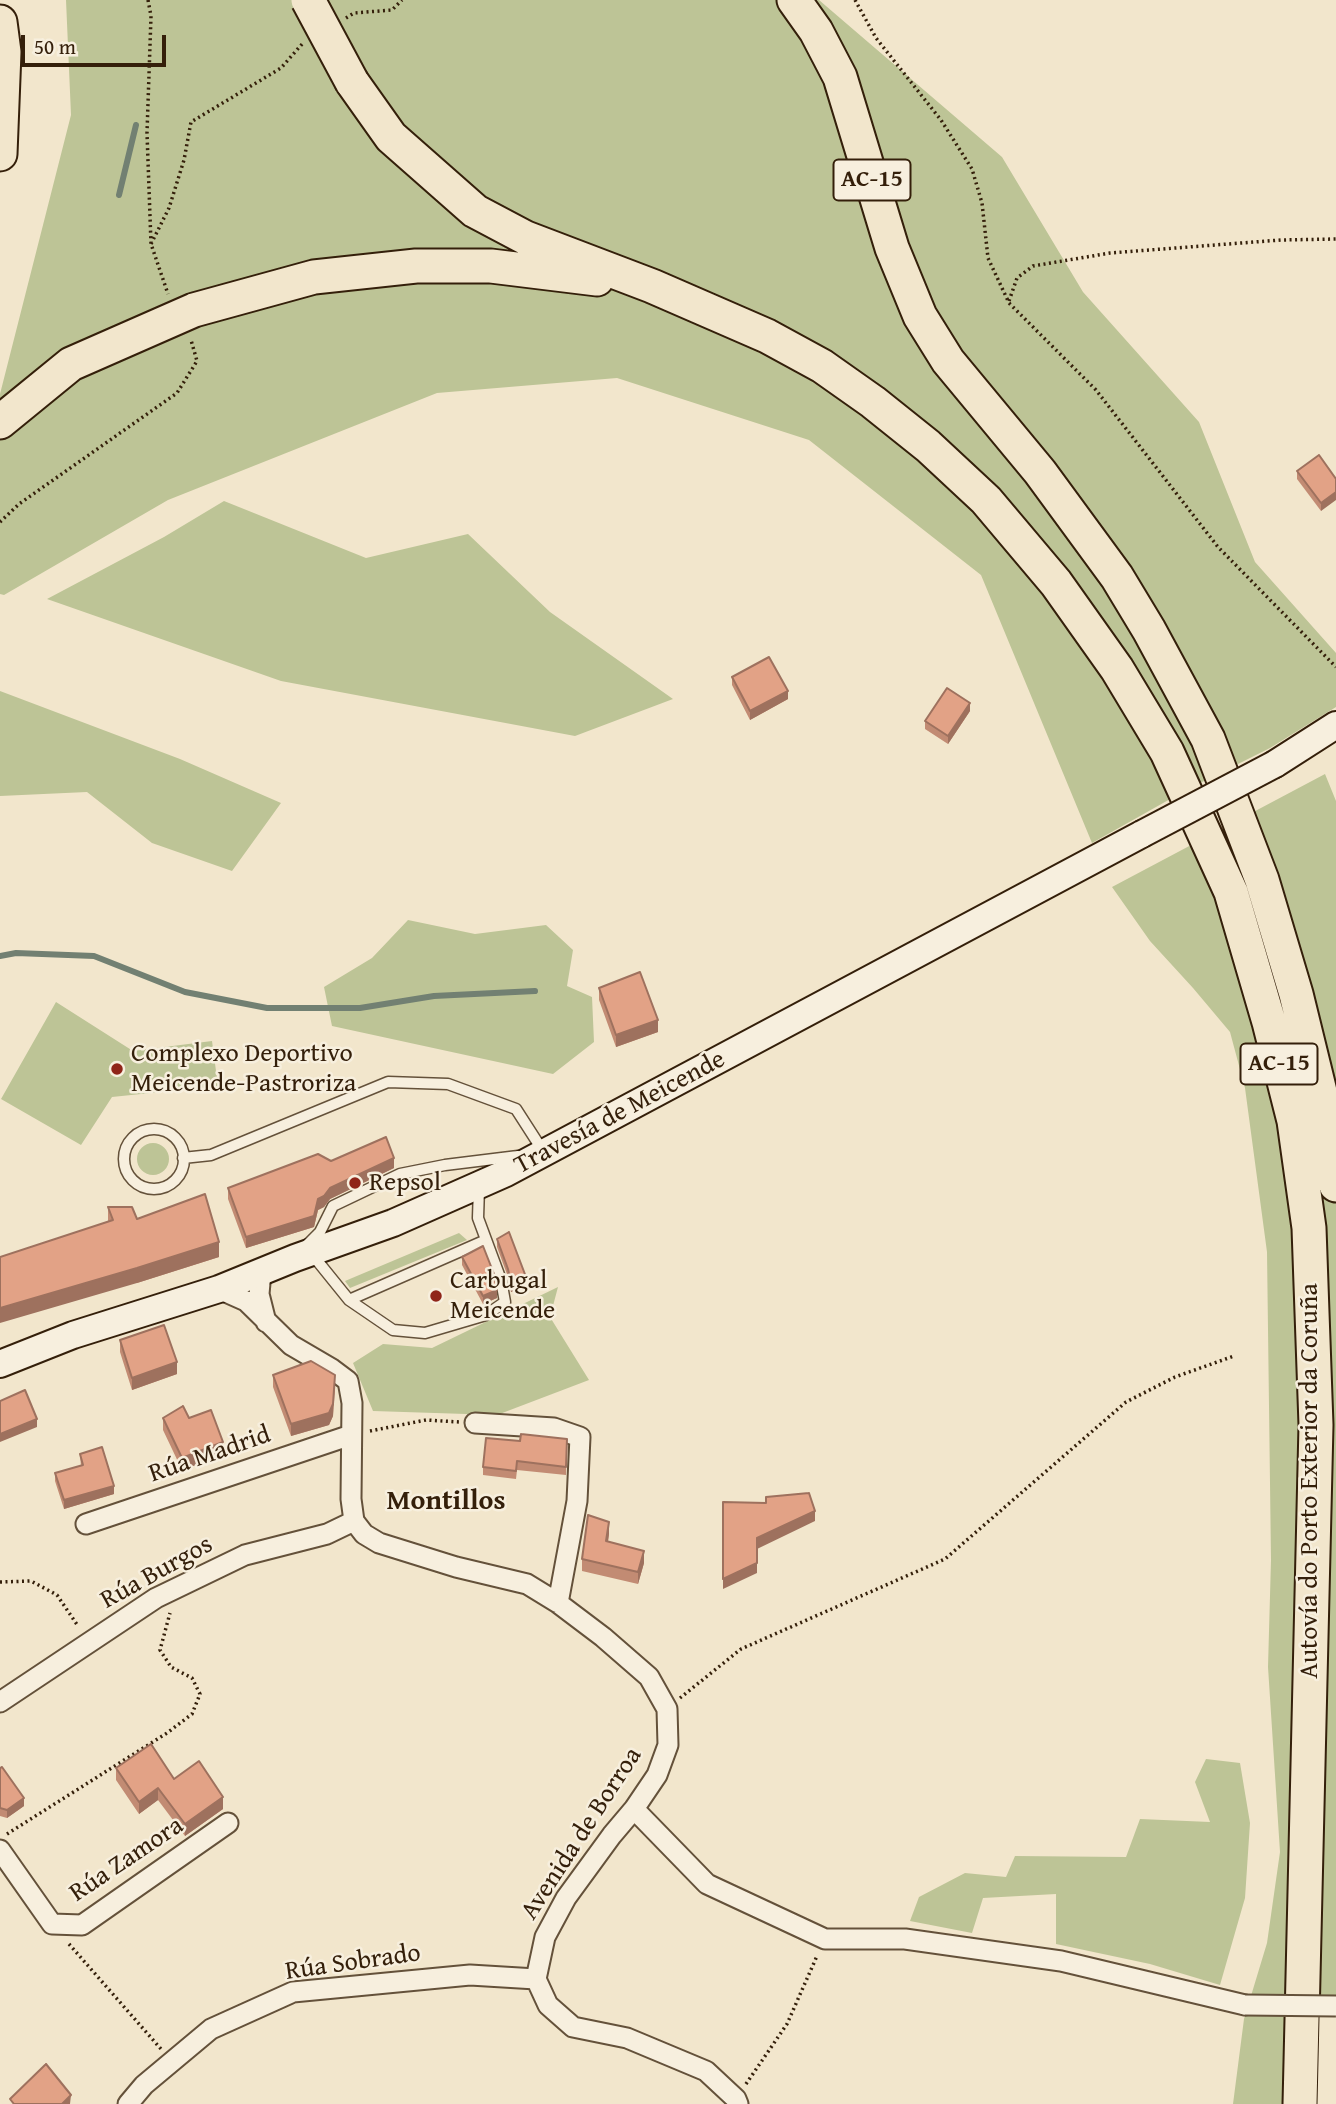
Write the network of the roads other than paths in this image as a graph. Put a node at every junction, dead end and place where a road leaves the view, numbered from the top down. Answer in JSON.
{"nodes":[{"id":1,"x":308,"y":0,"type":"edge"},
{"id":2,"x":794,"y":0,"type":"edge"},
{"id":3,"x":0,"y":22,"type":"edge"},
{"id":4,"x":0,"y":153,"type":"edge"},
{"id":5,"x":652,"y":286,"type":"junction"},
{"id":6,"x":0,"y":422,"type":"edge"},
{"id":7,"x":1336,"y":725,"type":"edge"},
{"id":8,"x":544,"y":1153,"type":"junction"},
{"id":9,"x":183,"y":1158,"type":"junction"},
{"id":10,"x":479,"y":1185,"type":"junction"},
{"id":11,"x":1336,"y":1185,"type":"edge"},
{"id":12,"x":486,"y":1240,"type":"junction"},
{"id":13,"x":303,"y":1256,"type":"junction"},
{"id":14,"x":261,"y":1272,"type":"junction"},
{"id":15,"x":219,"y":1289,"type":"junction"},
{"id":16,"x":349,"y":1300,"type":"junction"},
{"id":17,"x":266,"y":1322,"type":"junction"},
{"id":18,"x":0,"y":1364,"type":"edge"},
{"id":19,"x":475,"y":1423,"type":"road end"},
{"id":20,"x":351,"y":1435,"type":"junction"},
{"id":21,"x":354,"y":1521,"type":"junction"},
{"id":22,"x":86,"y":1524,"type":"dead end"},
{"id":23,"x":558,"y":1603,"type":"junction"},
{"id":24,"x":0,"y":1702,"type":"edge"},
{"id":25,"x":634,"y":1809,"type":"junction"},
{"id":26,"x":228,"y":1823,"type":"dead end"},
{"id":27,"x":0,"y":1850,"type":"edge"},
{"id":28,"x":536,"y":1979,"type":"junction"},
{"id":29,"x":1336,"y":2006,"type":"edge"},
{"id":30,"x":1336,"y":2017,"type":"edge"},
{"id":31,"x":737,"y":2101,"type":"edge"},
{"id":32,"x":128,"y":2104,"type":"edge"},
{"id":33,"x":1300,"y":2104,"type":"edge"},
{"id":34,"x":1334,"y":2104,"type":"edge"}],
"edges":[{"from":1,"to":5,"type":"highway","bridge":true},
{"from":2,"to":11,"type":"highway","number":"AC-15"},
{"from":3,"to":4,"type":"highway"},
{"from":5,"to":6,"type":"highway"},
{"from":5,"to":33,"type":"highway","name":"Autovía do Porto Exterior da Coruña","number":"AC-15"},
{"from":7,"to":8,"type":"main road","name":"Travesía de Meicende","bridge":true},
{"from":8,"to":9,"type":"lane"},
{"from":8,"to":10,"type":"main road","name":"Travesía de Meicende"},
{"from":8,"to":13,"type":"lane"},
{"from":9,"to":9,"type":"lane"},
{"from":10,"to":12,"type":"lane"},
{"from":10,"to":13,"type":"main road","name":"Travesía de Meicende"},
{"from":12,"to":16,"type":"lane"},
{"from":12,"to":16,"type":"lane"},
{"from":13,"to":14,"type":"main road","name":"Travesía de Meicende"},
{"from":13,"to":16,"type":"lane"},
{"from":14,"to":15,"type":"main road","name":"Travesía de Meicende"},
{"from":14,"to":17,"type":"street"},
{"from":15,"to":17,"type":"street"},
{"from":15,"to":18,"type":"main road","name":"Travesía de Meicende"},
{"from":17,"to":20,"type":"street"},
{"from":19,"to":23,"type":"street"},
{"from":20,"to":21,"type":"street"},
{"from":20,"to":22,"type":"street","name":"Rúa Madrid"},
{"from":21,"to":23,"type":"street","name":"Avenida de Borroa"},
{"from":21,"to":24,"type":"street","name":"Rúa Burgos"},
{"from":23,"to":25,"type":"street","name":"Avenida de Borroa"},
{"from":25,"to":28,"type":"street","name":"Avenida de Borroa"},
{"from":25,"to":29,"type":"street","bridge":true},
{"from":26,"to":27,"type":"street","name":"Rúa Zamora"},
{"from":28,"to":31,"type":"street"},
{"from":28,"to":32,"type":"street","name":"Rúa Sobrado"},
{"from":30,"to":34,"type":"highway"}]}
